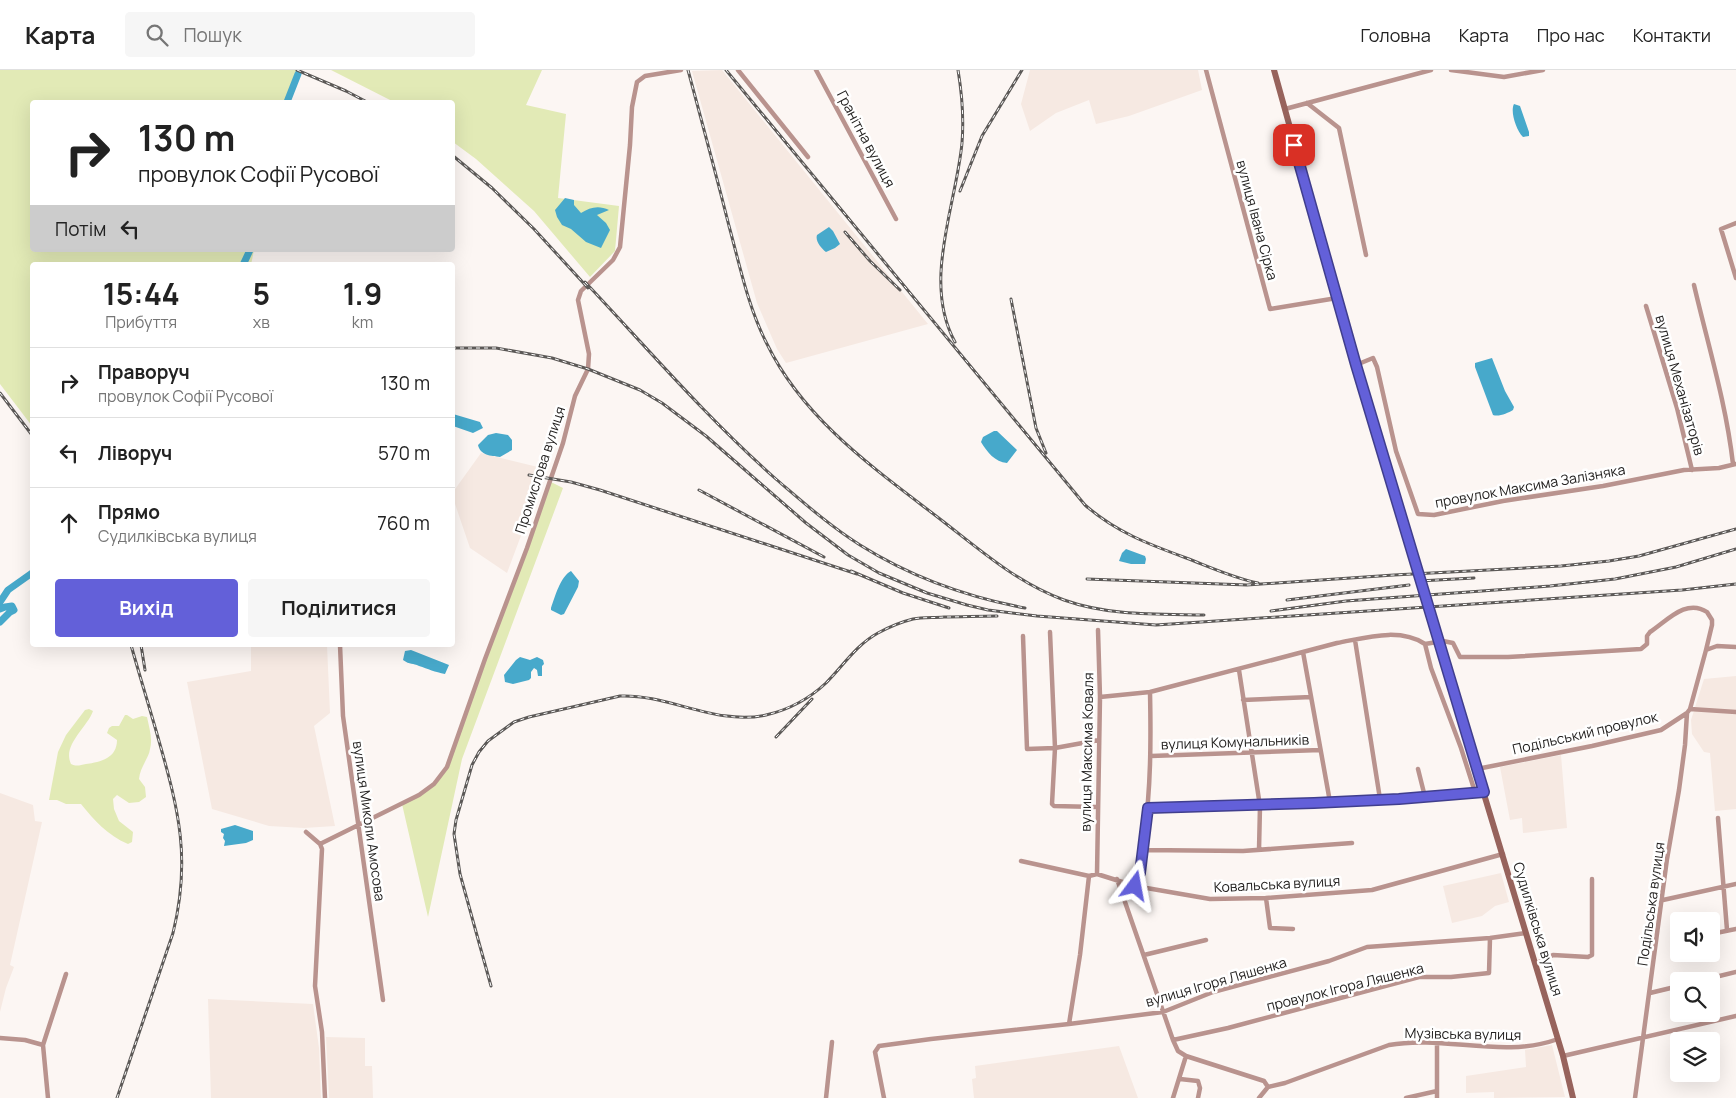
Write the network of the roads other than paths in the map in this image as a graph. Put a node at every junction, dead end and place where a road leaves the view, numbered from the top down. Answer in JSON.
{"nodes":[{"id":1,"x":681,"y":70,"type":"edge"},
{"id":2,"x":738,"y":70,"type":"edge"},
{"id":3,"x":816,"y":70,"type":"edge"},
{"id":4,"x":1206,"y":70,"type":"edge"},
{"id":5,"x":1274,"y":70,"type":"edge"},
{"id":6,"x":1431,"y":70,"type":"edge"},
{"id":7,"x":1451,"y":70,"type":"edge"},
{"id":8,"x":1544,"y":70,"type":"edge"},
{"id":9,"x":1307,"y":103,"type":"junction"},
{"id":10,"x":1285,"y":109,"type":"junction"},
{"id":11,"x":808,"y":157,"type":"dead end"},
{"id":12,"x":896,"y":220,"type":"dead end"},
{"id":13,"x":1736,"y":223,"type":"edge"},
{"id":14,"x":1366,"y":255,"type":"dead end"},
{"id":15,"x":1736,"y":278,"type":"edge"},
{"id":16,"x":1694,"y":285,"type":"dead end"},
{"id":17,"x":1337,"y":298,"type":"junction"},
{"id":18,"x":1646,"y":306,"type":"dead end"},
{"id":19,"x":1356,"y":365,"type":"junction"},
{"id":20,"x":1734,"y":464,"type":"edge"},
{"id":21,"x":1692,"y":470,"type":"junction"},
{"id":22,"x":1098,"y":630,"type":"dead end"},
{"id":23,"x":1050,"y":632,"type":"dead end"},
{"id":24,"x":1023,"y":636,"type":"dead end"},
{"id":25,"x":1355,"y":640,"type":"junction"},
{"id":26,"x":1425,"y":644,"type":"junction"},
{"id":27,"x":340,"y":647,"type":"edge"},
{"id":28,"x":1736,"y":647,"type":"edge"},
{"id":29,"x":1706,"y":650,"type":"junction"},
{"id":30,"x":1303,"y":652,"type":"junction"},
{"id":31,"x":1238,"y":670,"type":"junction"},
{"id":32,"x":1150,"y":692,"type":"junction"},
{"id":33,"x":1100,"y":697,"type":"junction"},
{"id":34,"x":1311,"y":697,"type":"junction"},
{"id":35,"x":1244,"y":700,"type":"junction"},
{"id":36,"x":1688,"y":711,"type":"junction"},
{"id":37,"x":1736,"y":712,"type":"edge"},
{"id":38,"x":1099,"y":740,"type":"junction"},
{"id":39,"x":1055,"y":748,"type":"junction"},
{"id":40,"x":1320,"y":750,"type":"junction"},
{"id":41,"x":1251,"y":752,"type":"junction"},
{"id":42,"x":1151,"y":756,"type":"junction"},
{"id":43,"x":1418,"y":769,"type":"dead end"},
{"id":44,"x":1477,"y":769,"type":"junction"},
{"id":45,"x":1475,"y":792,"type":"junction"},
{"id":46,"x":1484,"y":792,"type":"junction"},
{"id":47,"x":1425,"y":797,"type":"junction"},
{"id":48,"x":1380,"y":799,"type":"junction"},
{"id":49,"x":1330,"y":802,"type":"junction"},
{"id":50,"x":1260,"y":806,"type":"junction"},
{"id":51,"x":1097,"y":807,"type":"junction"},
{"id":52,"x":1148,"y":808,"type":"junction"},
{"id":53,"x":1718,"y":818,"type":"dead end"},
{"id":54,"x":358,"y":826,"type":"junction"},
{"id":55,"x":306,"y":832,"type":"dead end"},
{"id":56,"x":1352,"y":843,"type":"dead end"},
{"id":57,"x":320,"y":844,"type":"junction"},
{"id":58,"x":1143,"y":850,"type":"junction"},
{"id":59,"x":1259,"y":850,"type":"junction"},
{"id":60,"x":1503,"y":854,"type":"junction"},
{"id":61,"x":1021,"y":862,"type":"dead end"},
{"id":62,"x":1097,"y":874,"type":"junction"},
{"id":63,"x":1089,"y":876,"type":"junction"},
{"id":64,"x":1592,"y":879,"type":"dead end"},
{"id":65,"x":1117,"y":880,"type":"junction"},
{"id":66,"x":1736,"y":884,"type":"edge"},
{"id":67,"x":1135,"y":886,"type":"junction"},
{"id":68,"x":1724,"y":887,"type":"junction"},
{"id":69,"x":1266,"y":898,"type":"junction"},
{"id":70,"x":1662,"y":900,"type":"junction"},
{"id":71,"x":1293,"y":929,"type":"dead end"},
{"id":72,"x":1736,"y":929,"type":"edge"},
{"id":73,"x":1727,"y":930,"type":"junction"},
{"id":74,"x":1720,"y":932,"type":"edge"},
{"id":75,"x":1526,"y":933,"type":"junction"},
{"id":76,"x":1490,"y":938,"type":"junction"},
{"id":77,"x":1206,"y":940,"type":"dead end"},
{"id":78,"x":1144,"y":954,"type":"junction"},
{"id":79,"x":1535,"y":964,"type":"junction"},
{"id":80,"x":1736,"y":972,"type":"edge"},
{"id":81,"x":66,"y":974,"type":"dead end"},
{"id":82,"x":1720,"y":976,"type":"edge"},
{"id":83,"x":1670,"y":988,"type":"edge"},
{"id":84,"x":1650,"y":993,"type":"junction"},
{"id":85,"x":383,"y":1000,"type":"dead end"},
{"id":86,"x":1163,"y":1012,"type":"junction"},
{"id":87,"x":1736,"y":1016,"type":"edge"},
{"id":88,"x":1069,"y":1024,"type":"junction"},
{"id":89,"x":0,"y":1038,"type":"edge"},
{"id":90,"x":1643,"y":1038,"type":"junction"},
{"id":91,"x":1558,"y":1039,"type":"junction"},
{"id":92,"x":1173,"y":1040,"type":"junction"},
{"id":93,"x":832,"y":1042,"type":"dead end"},
{"id":94,"x":1437,"y":1042,"type":"junction"},
{"id":95,"x":43,"y":1045,"type":"junction"},
{"id":96,"x":1186,"y":1056,"type":"junction"},
{"id":97,"x":1563,"y":1056,"type":"junction"},
{"id":98,"x":1180,"y":1079,"type":"junction"},
{"id":99,"x":1268,"y":1087,"type":"junction"},
{"id":100,"x":1437,"y":1091,"type":"junction"},
{"id":101,"x":48,"y":1098,"type":"edge"},
{"id":102,"x":325,"y":1098,"type":"edge"},
{"id":103,"x":826,"y":1098,"type":"edge"},
{"id":104,"x":884,"y":1098,"type":"edge"},
{"id":105,"x":1173,"y":1098,"type":"edge"},
{"id":106,"x":1198,"y":1098,"type":"edge"},
{"id":107,"x":1259,"y":1098,"type":"edge"},
{"id":108,"x":1406,"y":1098,"type":"edge"},
{"id":109,"x":1437,"y":1098,"type":"edge"},
{"id":110,"x":1573,"y":1098,"type":"edge"},
{"id":111,"x":1635,"y":1098,"type":"edge"}],
"edges":[{"from":1,"to":54,"type":"street","name":"Промислова вулиця"},
{"from":2,"to":11,"type":"street"},
{"from":3,"to":12,"type":"street","name":"Гранітна вулиця"},
{"from":4,"to":17,"type":"street","name":"вулиця Івана Сірка"},
{"from":5,"to":10,"type":"main road"},
{"from":6,"to":9,"type":"street"},
{"from":7,"to":8,"type":"street"},
{"from":9,"to":10,"type":"street"},
{"from":9,"to":14,"type":"street"},
{"from":10,"to":17,"type":"main road"},
{"from":13,"to":15,"type":"street"},
{"from":16,"to":20,"type":"street"},
{"from":17,"to":19,"type":"main road"},
{"from":18,"to":21,"type":"street","name":"вулиця Механізаторів"},
{"from":19,"to":21,"type":"street","name":"провулок Максима Залізняка"},
{"from":19,"to":44,"type":"main road","name":"Судилківська вулиця","bridge":true},
{"from":20,"to":21,"type":"street","name":"провулок Максима Залізняка"},
{"from":22,"to":33,"type":"street","name":"вулиця Максима Коваля"},
{"from":23,"to":39,"type":"street"},
{"from":24,"to":39,"type":"street"},
{"from":25,"to":26,"type":"street"},
{"from":25,"to":30,"type":"street"},
{"from":25,"to":48,"type":"street"},
{"from":26,"to":29,"type":"street"},
{"from":26,"to":45,"type":"street"},
{"from":27,"to":54,"type":"street","name":"вулиця Миколи Амосова"},
{"from":28,"to":29,"type":"street"},
{"from":29,"to":36,"type":"street"},
{"from":30,"to":31,"type":"street"},
{"from":30,"to":34,"type":"street"},
{"from":31,"to":32,"type":"street"},
{"from":31,"to":35,"type":"street"},
{"from":32,"to":33,"type":"street"},
{"from":32,"to":42,"type":"street"},
{"from":33,"to":38,"type":"street","name":"вулиця Максима Коваля"},
{"from":34,"to":35,"type":"street"},
{"from":34,"to":40,"type":"street"},
{"from":35,"to":41,"type":"street"},
{"from":36,"to":37,"type":"street"},
{"from":36,"to":44,"type":"street","name":"Подільський провулок"},
{"from":36,"to":70,"type":"street","name":"Подільська вулиця"},
{"from":38,"to":39,"type":"street"},
{"from":38,"to":51,"type":"street","name":"вулиця Максима Коваля"},
{"from":39,"to":51,"type":"street"},
{"from":40,"to":41,"type":"street","name":"вулиця Комунальників"},
{"from":40,"to":49,"type":"street"},
{"from":41,"to":42,"type":"street","name":"вулиця Комунальників"},
{"from":41,"to":50,"type":"street"},
{"from":42,"to":52,"type":"street"},
{"from":43,"to":47,"type":"street"},
{"from":44,"to":46,"type":"main road","name":"Судилківська вулиця"},
{"from":45,"to":46,"type":"street"},
{"from":45,"to":47,"type":"street"},
{"from":46,"to":60,"type":"main road","name":"Судилківська вулиця"},
{"from":47,"to":48,"type":"street"},
{"from":48,"to":49,"type":"street"},
{"from":49,"to":50,"type":"street"},
{"from":50,"to":52,"type":"street"},
{"from":50,"to":59,"type":"street"},
{"from":51,"to":62,"type":"street","name":"вулиця Максима Коваля"},
{"from":52,"to":58,"type":"street"},
{"from":53,"to":68,"type":"street"},
{"from":54,"to":57,"type":"street","name":"Промислова вулиця"},
{"from":54,"to":85,"type":"street","name":"вулиця Миколи Амосова"},
{"from":55,"to":57,"type":"street"},
{"from":56,"to":59,"type":"street"},
{"from":57,"to":102,"type":"street"},
{"from":58,"to":59,"type":"street"},
{"from":58,"to":67,"type":"street"},
{"from":60,"to":69,"type":"street","name":"Ковальська вулиця"},
{"from":60,"to":75,"type":"main road","name":"Судилківська вулиця"},
{"from":61,"to":63,"type":"street"},
{"from":62,"to":63,"type":"street"},
{"from":62,"to":65,"type":"street","name":"Ковальська вулиця"},
{"from":63,"to":88,"type":"street"},
{"from":64,"to":79,"type":"street"},
{"from":65,"to":67,"type":"street","name":"Ковальська вулиця"},
{"from":65,"to":78,"type":"street"},
{"from":66,"to":68,"type":"street"},
{"from":67,"to":69,"type":"street","name":"Ковальська вулиця"},
{"from":68,"to":70,"type":"street"},
{"from":68,"to":73,"type":"street"},
{"from":69,"to":71,"type":"street"},
{"from":70,"to":84,"type":"street","name":"Подільська вулиця"},
{"from":72,"to":73,"type":"street"},
{"from":73,"to":74,"type":"street"},
{"from":75,"to":76,"type":"street","name":"вулиця Ігоря Ляшенка"},
{"from":75,"to":79,"type":"main road","name":"Судилківська вулиця"},
{"from":76,"to":86,"type":"street","name":"вулиця Ігоря Ляшенка"},
{"from":76,"to":92,"type":"street","name":"провулок Ігора Ляшенка"},
{"from":77,"to":78,"type":"street"},
{"from":78,"to":86,"type":"street"},
{"from":79,"to":91,"type":"main road","name":"Судилківська вулиця"},
{"from":80,"to":82,"type":"street"},
{"from":81,"to":95,"type":"street"},
{"from":83,"to":84,"type":"street"},
{"from":84,"to":90,"type":"street","name":"Подільська вулиця"},
{"from":86,"to":88,"type":"street","name":"вулиця Ігоря Ляшенка"},
{"from":86,"to":92,"type":"street"},
{"from":87,"to":90,"type":"street"},
{"from":88,"to":104,"type":"street","name":"вулиця Ігоря Ляшенка"},
{"from":89,"to":95,"type":"street"},
{"from":90,"to":97,"type":"street"},
{"from":90,"to":111,"type":"street","name":"Подільська вулиця"},
{"from":91,"to":94,"type":"street","name":"Музівська вулиця"},
{"from":91,"to":97,"type":"main road","name":"Судилківська вулиця"},
{"from":92,"to":96,"type":"street"},
{"from":93,"to":103,"type":"street"},
{"from":94,"to":99,"type":"street","name":"Музівська вулиця"},
{"from":94,"to":100,"type":"street"},
{"from":95,"to":101,"type":"street"},
{"from":96,"to":98,"type":"street"},
{"from":96,"to":99,"type":"street"},
{"from":97,"to":110,"type":"main road","name":"Судилківська вулиця"},
{"from":98,"to":105,"type":"street"},
{"from":98,"to":106,"type":"street"},
{"from":99,"to":107,"type":"street"},
{"from":100,"to":108,"type":"street"},
{"from":100,"to":109,"type":"street"}]}
